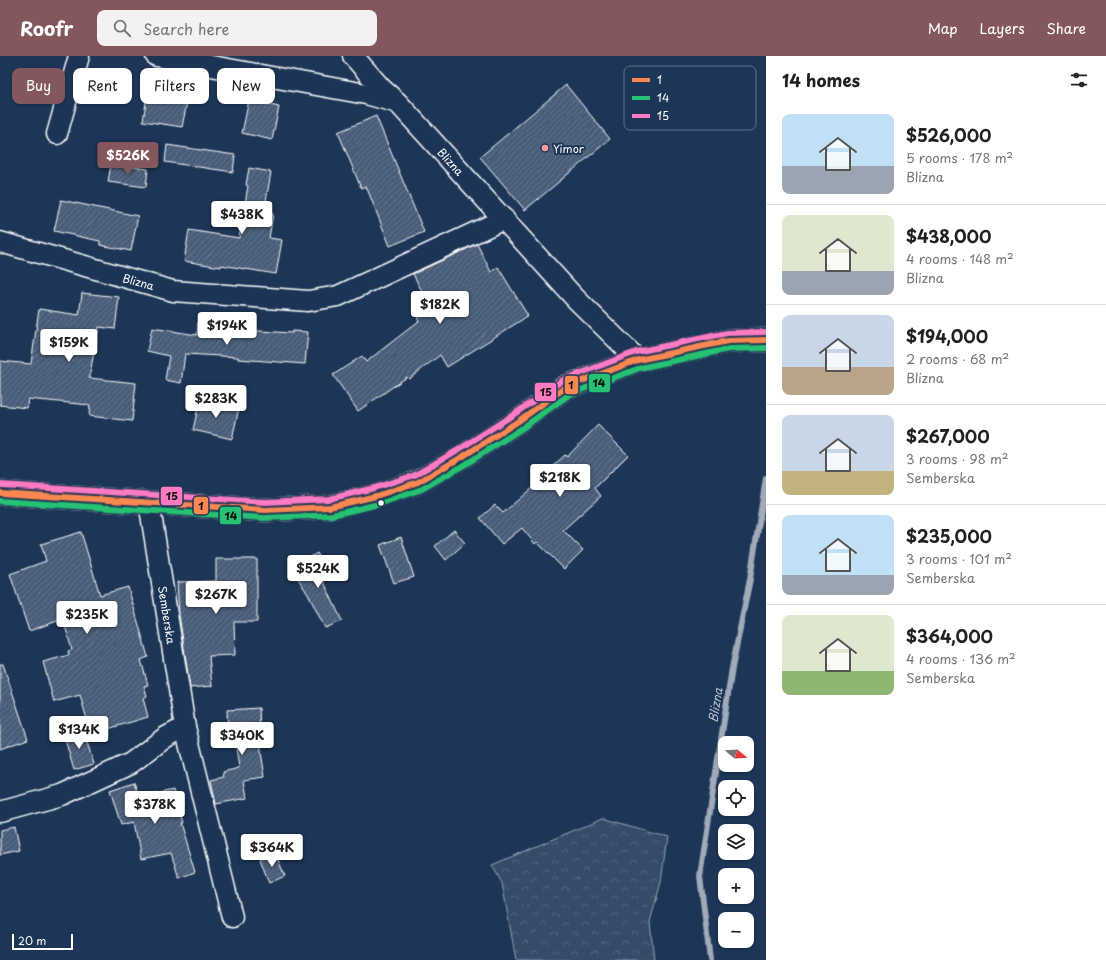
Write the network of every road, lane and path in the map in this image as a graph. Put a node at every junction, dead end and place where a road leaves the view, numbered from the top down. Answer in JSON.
{"nodes":[{"id":1,"x":79,"y":56,"type":"edge"},
{"id":2,"x":156,"y":56,"type":"edge"},
{"id":3,"x":353,"y":56,"type":"edge"},
{"id":4,"x":398,"y":102,"type":"junction"},
{"id":5,"x":57,"y":134,"type":"dead end"},
{"id":6,"x":504,"y":220,"type":"junction"},
{"id":7,"x":0,"y":242,"type":"edge"},
{"id":8,"x":766,"y":340,"type":"edge"},
{"id":9,"x":638,"y":360,"type":"junction"},
{"id":10,"x":0,"y":493,"type":"edge"},
{"id":11,"x":149,"y":502,"type":"junction"},
{"id":12,"x":185,"y":728,"type":"junction"},
{"id":13,"x":0,"y":812,"type":"edge"},
{"id":14,"x":232,"y":917,"type":"dead end"}],
"edges":[{"from":1,"to":5,"type":"street"},
{"from":2,"to":4,"type":"street"},
{"from":3,"to":4,"type":"street","name":"Blizna"},
{"from":4,"to":6,"type":"street","name":"Blizna"},
{"from":6,"to":7,"type":"street","name":"Blizna"},
{"from":6,"to":9,"type":"street","name":"Blizna"},
{"from":8,"to":9,"type":"main road"},
{"from":9,"to":11,"type":"main road"},
{"from":10,"to":11,"type":"main road"},
{"from":11,"to":12,"type":"street","name":"Semberska"},
{"from":12,"to":13,"type":"street"},
{"from":12,"to":14,"type":"street","name":"Semberska"}]}
